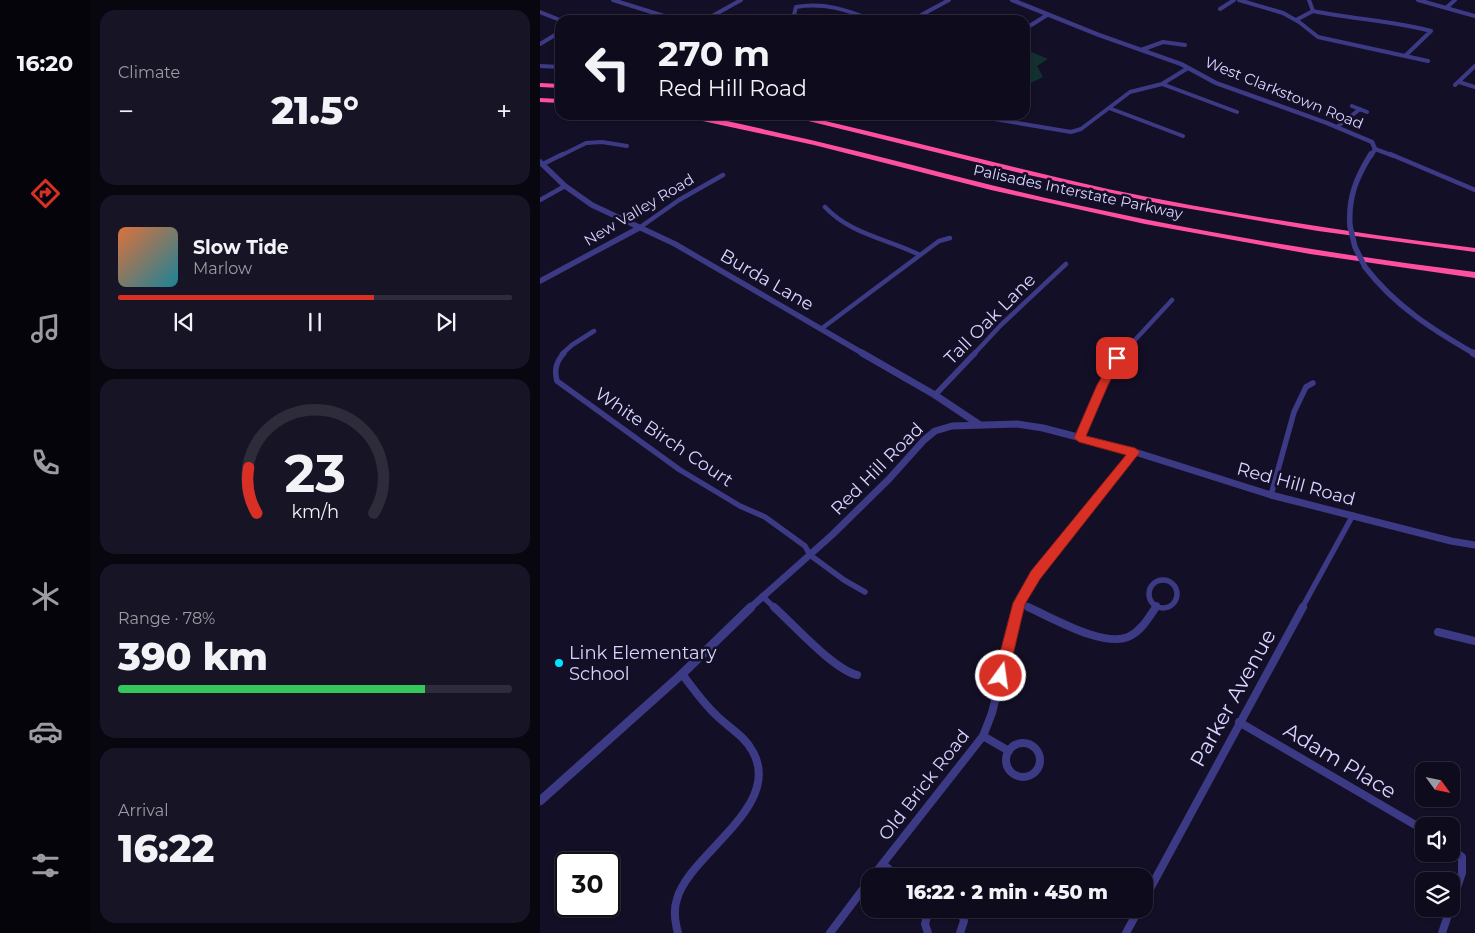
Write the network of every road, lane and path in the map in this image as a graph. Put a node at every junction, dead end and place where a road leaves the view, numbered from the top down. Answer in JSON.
{"nodes":[{"id":1,"x":613,"y":0,"type":"edge"},
{"id":2,"x":739,"y":0,"type":"edge"},
{"id":3,"x":948,"y":0,"type":"edge"},
{"id":4,"x":1012,"y":0,"type":"edge"},
{"id":5,"x":1234,"y":0,"type":"edge"},
{"id":6,"x":1239,"y":0,"type":"edge"},
{"id":7,"x":1309,"y":0,"type":"edge"},
{"id":8,"x":1418,"y":0,"type":"edge"},
{"id":9,"x":1455,"y":0,"type":"edge"},
{"id":10,"x":1446,"y":8,"type":"junction"},
{"id":11,"x":1220,"y":9,"type":"dead end"},
{"id":12,"x":1313,"y":11,"type":"junction"},
{"id":13,"x":540,"y":12,"type":"edge"},
{"id":14,"x":661,"y":15,"type":"edge"},
{"id":15,"x":714,"y":15,"type":"edge"},
{"id":16,"x":794,"y":15,"type":"edge"},
{"id":17,"x":858,"y":15,"type":"edge"},
{"id":18,"x":921,"y":15,"type":"edge"},
{"id":19,"x":1048,"y":15,"type":"junction"},
{"id":20,"x":1475,"y":16,"type":"edge"},
{"id":21,"x":555,"y":18,"type":"edge"},
{"id":22,"x":1296,"y":20,"type":"junction"},
{"id":23,"x":1030,"y":26,"type":"edge"},
{"id":24,"x":555,"y":35,"type":"edge"},
{"id":25,"x":540,"y":44,"type":"edge"},
{"id":26,"x":1185,"y":46,"type":"dead end"},
{"id":27,"x":1141,"y":50,"type":"junction"},
{"id":28,"x":1405,"y":56,"type":"junction"},
{"id":29,"x":1428,"y":62,"type":"dead end"},
{"id":30,"x":540,"y":66,"type":"edge"},
{"id":31,"x":1475,"y":66,"type":"edge"},
{"id":32,"x":555,"y":67,"type":"edge"},
{"id":33,"x":1188,"y":68,"type":"junction"},
{"id":34,"x":1459,"y":82,"type":"junction"},
{"id":35,"x":1162,"y":84,"type":"junction"},
{"id":36,"x":540,"y":85,"type":"edge"},
{"id":37,"x":555,"y":86,"type":"edge"},
{"id":38,"x":1455,"y":86,"type":"dead end"},
{"id":39,"x":1475,"y":87,"type":"edge"},
{"id":40,"x":540,"y":100,"type":"edge"},
{"id":41,"x":555,"y":101,"type":"edge"},
{"id":42,"x":1352,"y":106,"type":"dead end"},
{"id":43,"x":1109,"y":108,"type":"junction"},
{"id":44,"x":1360,"y":109,"type":"junction"},
{"id":45,"x":1236,"y":112,"type":"dead end"},
{"id":46,"x":1367,"y":112,"type":"dead end"},
{"id":47,"x":705,"y":120,"type":"edge"},
{"id":48,"x":808,"y":120,"type":"edge"},
{"id":49,"x":999,"y":120,"type":"edge"},
{"id":50,"x":1337,"y":127,"type":"junction"},
{"id":51,"x":1183,"y":136,"type":"dead end"},
{"id":52,"x":627,"y":146,"type":"dead end"},
{"id":53,"x":1375,"y":149,"type":"junction"},
{"id":54,"x":542,"y":163,"type":"edge"},
{"id":55,"x":723,"y":175,"type":"dead end"},
{"id":56,"x":565,"y":186,"type":"junction"},
{"id":57,"x":1475,"y":190,"type":"edge"},
{"id":58,"x":540,"y":200,"type":"edge"},
{"id":59,"x":825,"y":207,"type":"dead end"},
{"id":60,"x":639,"y":228,"type":"junction"},
{"id":61,"x":950,"y":238,"type":"dead end"},
{"id":62,"x":1475,"y":250,"type":"edge"},
{"id":63,"x":920,"y":255,"type":"junction"},
{"id":64,"x":1066,"y":264,"type":"dead end"},
{"id":65,"x":1475,"y":275,"type":"edge"},
{"id":66,"x":540,"y":281,"type":"edge"},
{"id":67,"x":1172,"y":300,"type":"dead end"},
{"id":68,"x":821,"y":329,"type":"junction"},
{"id":69,"x":594,"y":332,"type":"dead end"},
{"id":70,"x":1475,"y":354,"type":"edge"},
{"id":71,"x":1314,"y":383,"type":"dead end"},
{"id":72,"x":935,"y":395,"type":"junction"},
{"id":73,"x":981,"y":426,"type":"junction"},
{"id":74,"x":1079,"y":438,"type":"junction"},
{"id":75,"x":1135,"y":452,"type":"junction"},
{"id":76,"x":1271,"y":496,"type":"junction"},
{"id":77,"x":1353,"y":515,"type":"junction"},
{"id":78,"x":1475,"y":545,"type":"edge"},
{"id":79,"x":810,"y":555,"type":"junction"},
{"id":80,"x":865,"y":592,"type":"dead end"},
{"id":81,"x":762,"y":596,"type":"junction"},
{"id":82,"x":1019,"y":603,"type":"junction"},
{"id":83,"x":1157,"y":605,"type":"junction"},
{"id":84,"x":1438,"y":632,"type":"dead end"},
{"id":85,"x":1475,"y":641,"type":"edge"},
{"id":86,"x":682,"y":674,"type":"junction"},
{"id":87,"x":857,"y":675,"type":"dead end"},
{"id":88,"x":1240,"y":722,"type":"junction"},
{"id":89,"x":984,"y":736,"type":"junction"},
{"id":90,"x":1009,"y":751,"type":"junction"},
{"id":91,"x":540,"y":801,"type":"edge"},
{"id":92,"x":1415,"y":825,"type":"edge"},
{"id":93,"x":1460,"y":855,"type":"edge"},
{"id":94,"x":882,"y":864,"type":"junction"},
{"id":95,"x":879,"y":868,"type":"edge"},
{"id":96,"x":887,"y":868,"type":"edge"},
{"id":97,"x":1460,"y":879,"type":"edge"},
{"id":98,"x":1153,"y":883,"type":"edge"},
{"id":99,"x":861,"y":892,"type":"edge"},
{"id":100,"x":1447,"y":917,"type":"edge"},
{"id":101,"x":927,"y":918,"type":"edge"},
{"id":102,"x":963,"y":918,"type":"edge"},
{"id":103,"x":1134,"y":918,"type":"edge"},
{"id":104,"x":678,"y":933,"type":"edge"},
{"id":105,"x":830,"y":933,"type":"edge"},
{"id":106,"x":928,"y":933,"type":"edge"},
{"id":107,"x":960,"y":933,"type":"edge"},
{"id":108,"x":1126,"y":933,"type":"edge"},
{"id":109,"x":1442,"y":933,"type":"edge"}],
"edges":[{"from":1,"to":14,"type":"street"},
{"from":2,"to":15,"type":"street"},
{"from":3,"to":18,"type":"street"},
{"from":4,"to":19,"type":"street","name":"West Clarkstown Road"},
{"from":5,"to":11,"type":"street"},
{"from":6,"to":22,"type":"street"},
{"from":7,"to":12,"type":"street"},
{"from":8,"to":10,"type":"street"},
{"from":9,"to":10,"type":"street"},
{"from":10,"to":20,"type":"street"},
{"from":12,"to":22,"type":"street"},
{"from":12,"to":28,"type":"street"},
{"from":13,"to":21,"type":"street"},
{"from":16,"to":17,"type":"street"},
{"from":19,"to":23,"type":"street"},
{"from":19,"to":27,"type":"street","name":"West Clarkstown Road"},
{"from":22,"to":28,"type":"street"},
{"from":24,"to":25,"type":"street"},
{"from":26,"to":27,"type":"street"},
{"from":27,"to":33,"type":"street","name":"West Clarkstown Road"},
{"from":28,"to":29,"type":"street"},
{"from":30,"to":32,"type":"street"},
{"from":31,"to":34,"type":"street"},
{"from":33,"to":35,"type":"street"},
{"from":33,"to":50,"type":"street","name":"West Clarkstown Road"},
{"from":34,"to":38,"type":"street"},
{"from":34,"to":39,"type":"street"},
{"from":35,"to":43,"type":"street"},
{"from":35,"to":45,"type":"street"},
{"from":36,"to":37,"type":"highway"},
{"from":40,"to":41,"type":"highway"},
{"from":42,"to":44,"type":"street"},
{"from":43,"to":49,"type":"street"},
{"from":43,"to":51,"type":"street"},
{"from":44,"to":46,"type":"street"},
{"from":44,"to":50,"type":"street"},
{"from":47,"to":65,"type":"highway","name":"Palisades Interstate Parkway"},
{"from":48,"to":62,"type":"highway","name":"Palisades Interstate Parkway"},
{"from":50,"to":53,"type":"street","name":"West Clarkstown Road"},
{"from":52,"to":54,"type":"street"},
{"from":53,"to":57,"type":"street"},
{"from":53,"to":70,"type":"street","name":"West Clarkstown Road","bridge":true},
{"from":54,"to":56,"type":"street","name":"Burda Lane"},
{"from":55,"to":60,"type":"street","name":"New Valley Road"},
{"from":56,"to":58,"type":"street"},
{"from":56,"to":60,"type":"street","name":"Burda Lane"},
{"from":59,"to":63,"type":"street"},
{"from":60,"to":66,"type":"street","name":"New Valley Road"},
{"from":60,"to":68,"type":"street","name":"Burda Lane"},
{"from":61,"to":63,"type":"street"},
{"from":63,"to":68,"type":"street"},
{"from":64,"to":72,"type":"street","name":"Tall Oak Lane"},
{"from":67,"to":74,"type":"street"},
{"from":68,"to":72,"type":"street","name":"Burda Lane"},
{"from":69,"to":79,"type":"street","name":"White Birch Court"},
{"from":71,"to":76,"type":"street"},
{"from":72,"to":73,"type":"street","name":"Burda Lane"},
{"from":73,"to":74,"type":"street","name":"Red Hill Road"},
{"from":73,"to":79,"type":"street","name":"Red Hill Road"},
{"from":74,"to":75,"type":"street","name":"Red Hill Road"},
{"from":75,"to":76,"type":"street","name":"Red Hill Road"},
{"from":75,"to":82,"type":"street","name":"Old Brick Road"},
{"from":76,"to":77,"type":"street","name":"Red Hill Road"},
{"from":77,"to":78,"type":"street","name":"Red Hill Road"},
{"from":77,"to":88,"type":"street","name":"Parker Avenue"},
{"from":79,"to":80,"type":"street"},
{"from":79,"to":81,"type":"street","name":"Red Hill Road"},
{"from":81,"to":86,"type":"street","name":"Red Hill Road"},
{"from":81,"to":87,"type":"street"},
{"from":82,"to":83,"type":"street"},
{"from":82,"to":89,"type":"street","name":"Old Brick Road"},
{"from":83,"to":83,"type":"street"},
{"from":84,"to":85,"type":"street"},
{"from":86,"to":91,"type":"street","name":"Red Hill Road"},
{"from":86,"to":104,"type":"street"},
{"from":88,"to":92,"type":"street","name":"Adam Place"},
{"from":88,"to":98,"type":"street","name":"Parker Avenue"},
{"from":89,"to":90,"type":"street"},
{"from":89,"to":94,"type":"street","name":"Old Brick Road"},
{"from":90,"to":90,"type":"street"},
{"from":93,"to":97,"type":"street"},
{"from":94,"to":95,"type":"street","name":"Old Brick Road"},
{"from":94,"to":96,"type":"street"},
{"from":99,"to":105,"type":"street"},
{"from":100,"to":109,"type":"street"},
{"from":101,"to":106,"type":"street"},
{"from":102,"to":107,"type":"street"},
{"from":103,"to":108,"type":"street"}]}
